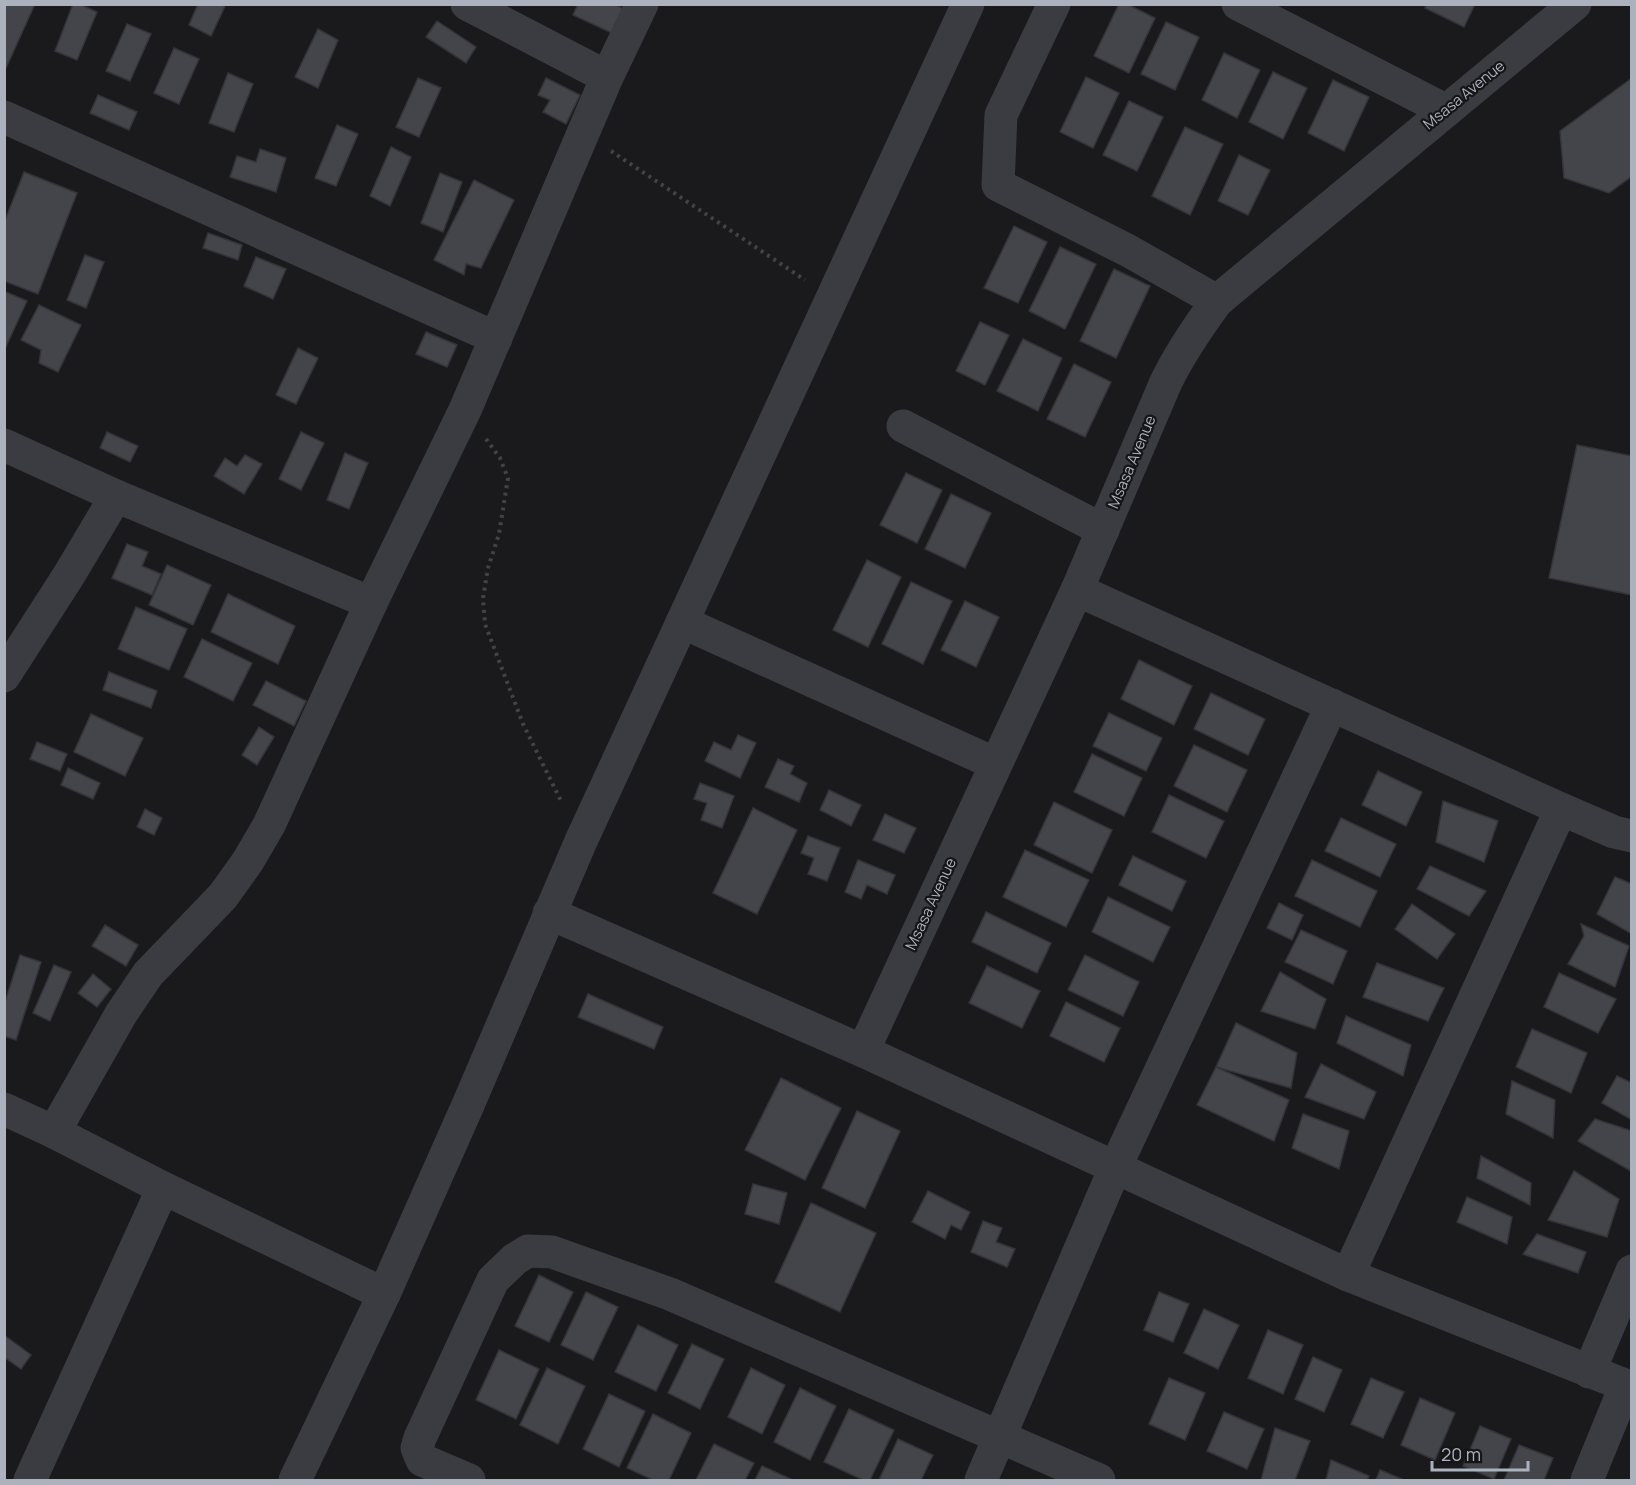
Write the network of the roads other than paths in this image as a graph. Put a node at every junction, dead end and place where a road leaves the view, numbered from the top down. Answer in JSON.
{"nodes":[{"id":1,"x":467,"y":4,"type":"edge"},
{"id":2,"x":642,"y":4,"type":"edge"},
{"id":3,"x":968,"y":4,"type":"edge"},
{"id":4,"x":1054,"y":4,"type":"edge"},
{"id":5,"x":1238,"y":4,"type":"edge"},
{"id":6,"x":1575,"y":4,"type":"edge"},
{"id":7,"x":607,"y":77,"type":"junction"},
{"id":8,"x":1445,"y":111,"type":"junction"},
{"id":9,"x":4,"y":117,"type":"edge"},
{"id":10,"x":1216,"y":301,"type":"junction"},
{"id":11,"x":496,"y":338,"type":"junction"},
{"id":12,"x":903,"y":426,"type":"dead end"},
{"id":13,"x":4,"y":445,"type":"edge"},
{"id":14,"x":116,"y":496,"type":"junction"},
{"id":15,"x":1102,"y":530,"type":"junction"},
{"id":16,"x":1077,"y":590,"type":"junction"},
{"id":17,"x":371,"y":603,"type":"junction"},
{"id":18,"x":682,"y":622,"type":"junction"},
{"id":19,"x":4,"y":676,"type":"edge"},
{"id":20,"x":1332,"y":705,"type":"junction"},
{"id":21,"x":996,"y":764,"type":"junction"},
{"id":22,"x":1561,"y":809,"type":"junction"},
{"id":23,"x":1632,"y":836,"type":"edge"},
{"id":24,"x":549,"y":913,"type":"junction"},
{"id":25,"x":863,"y":1051,"type":"junction"},
{"id":26,"x":4,"y":1109,"type":"edge"},
{"id":27,"x":54,"y":1132,"type":"junction"},
{"id":28,"x":1115,"y":1168,"type":"junction"},
{"id":29,"x":163,"y":1188,"type":"junction"},
{"id":30,"x":1632,"y":1271,"type":"edge"},
{"id":31,"x":1348,"y":1275,"type":"junction"},
{"id":32,"x":384,"y":1294,"type":"junction"},
{"id":33,"x":1589,"y":1372,"type":"junction"},
{"id":34,"x":1629,"y":1388,"type":"edge"},
{"id":35,"x":1000,"y":1437,"type":"junction"},
{"id":36,"x":30,"y":1480,"type":"edge"},
{"id":37,"x":296,"y":1480,"type":"edge"},
{"id":38,"x":469,"y":1480,"type":"edge"},
{"id":39,"x":981,"y":1480,"type":"edge"},
{"id":40,"x":1100,"y":1480,"type":"edge"},
{"id":41,"x":1587,"y":1480,"type":"edge"}],
"edges":[{"from":1,"to":7,"type":"street"},
{"from":2,"to":7,"type":"street"},
{"from":3,"to":18,"type":"street"},
{"from":4,"to":10,"type":"street"},
{"from":5,"to":8,"type":"street"},
{"from":6,"to":8,"type":"street","name":"Msasa Avenue"},
{"from":7,"to":11,"type":"street"},
{"from":8,"to":10,"type":"street","name":"Msasa Avenue"},
{"from":9,"to":11,"type":"street"},
{"from":10,"to":15,"type":"street","name":"Msasa Avenue"},
{"from":11,"to":17,"type":"street"},
{"from":12,"to":15,"type":"street"},
{"from":13,"to":14,"type":"street"},
{"from":14,"to":17,"type":"street"},
{"from":14,"to":19,"type":"street"},
{"from":15,"to":16,"type":"street","name":"Msasa Avenue"},
{"from":16,"to":20,"type":"street"},
{"from":16,"to":21,"type":"street","name":"Msasa Avenue"},
{"from":17,"to":27,"type":"street"},
{"from":18,"to":21,"type":"street"},
{"from":18,"to":24,"type":"street"},
{"from":20,"to":22,"type":"street"},
{"from":20,"to":28,"type":"street"},
{"from":21,"to":25,"type":"street","name":"Msasa Avenue"},
{"from":22,"to":23,"type":"street"},
{"from":22,"to":31,"type":"street"},
{"from":24,"to":25,"type":"street"},
{"from":24,"to":32,"type":"street"},
{"from":25,"to":28,"type":"street"},
{"from":26,"to":27,"type":"street"},
{"from":27,"to":29,"type":"street"},
{"from":28,"to":31,"type":"street"},
{"from":28,"to":35,"type":"street"},
{"from":29,"to":32,"type":"street"},
{"from":29,"to":36,"type":"street"},
{"from":30,"to":33,"type":"street"},
{"from":31,"to":33,"type":"street"},
{"from":32,"to":37,"type":"street"},
{"from":33,"to":34,"type":"street"},
{"from":34,"to":41,"type":"street"},
{"from":35,"to":38,"type":"street"},
{"from":35,"to":39,"type":"street"},
{"from":35,"to":40,"type":"street"}]}
